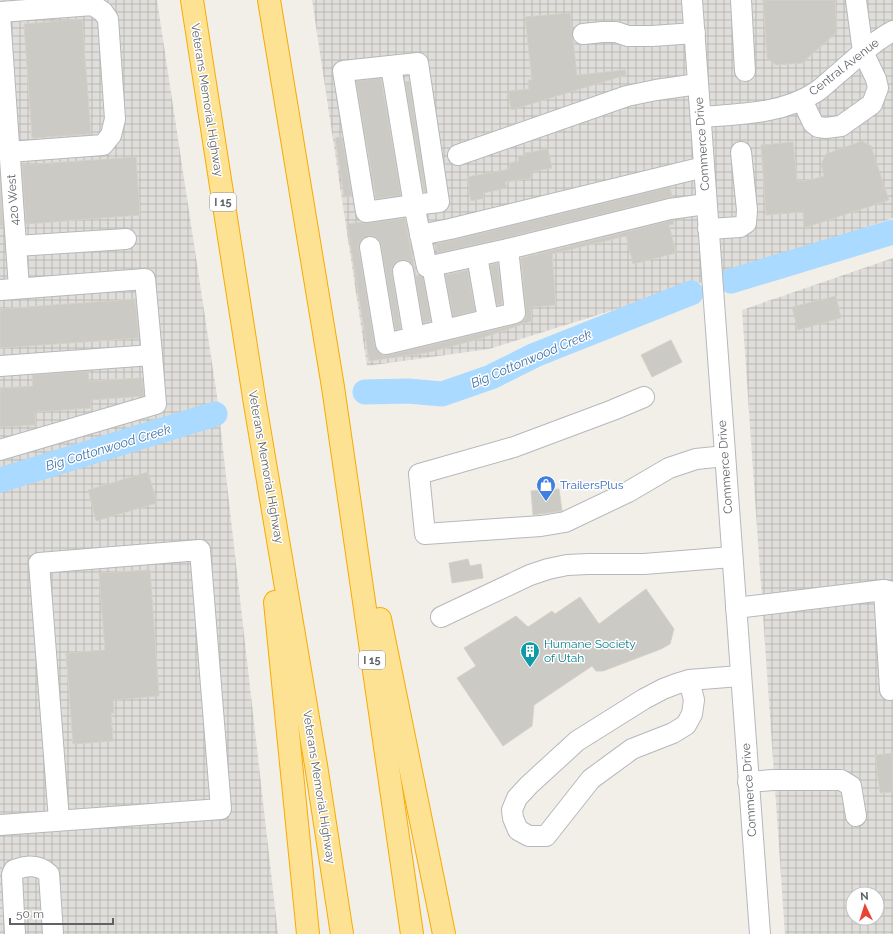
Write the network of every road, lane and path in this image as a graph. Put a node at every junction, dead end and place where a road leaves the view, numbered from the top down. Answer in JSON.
{"nodes":[{"id":1,"x":192,"y":0,"type":"edge"},
{"id":2,"x":268,"y":0,"type":"edge"},
{"id":3,"x":692,"y":0,"type":"edge"},
{"id":4,"x":741,"y":0,"type":"edge"},
{"id":5,"x":856,"y":0,"type":"edge"},
{"id":6,"x":0,"y":12,"type":"edge"},
{"id":7,"x":0,"y":15,"type":"edge"},
{"id":8,"x":893,"y":31,"type":"edge"},
{"id":9,"x":695,"y":33,"type":"junction"},
{"id":10,"x":583,"y":34,"type":"dead end"},
{"id":11,"x":863,"y":52,"type":"junction"},
{"id":12,"x":391,"y":66,"type":"junction"},
{"id":13,"x":745,"y":71,"type":"dead end"},
{"id":14,"x":698,"y":84,"type":"junction"},
{"id":15,"x":802,"y":100,"type":"junction"},
{"id":16,"x":701,"y":117,"type":"junction"},
{"id":17,"x":9,"y":152,"type":"junction"},
{"id":18,"x":741,"y":152,"type":"dead end"},
{"id":19,"x":458,"y":155,"type":"dead end"},
{"id":20,"x":704,"y":167,"type":"junction"},
{"id":21,"x":706,"y":204,"type":"junction"},
{"id":22,"x":414,"y":206,"type":"junction"},
{"id":23,"x":708,"y":229,"type":"junction"},
{"id":24,"x":420,"y":235,"type":"junction"},
{"id":25,"x":126,"y":239,"type":"dead end"},
{"id":26,"x":16,"y":246,"type":"junction"},
{"id":27,"x":370,"y":247,"type":"dead end"},
{"id":28,"x":508,"y":249,"type":"junction"},
{"id":29,"x":477,"y":256,"type":"junction"},
{"id":30,"x":430,"y":266,"type":"junction"},
{"id":31,"x":403,"y":271,"type":"junction"},
{"id":32,"x":375,"y":276,"type":"junction"},
{"id":33,"x":10,"y":289,"type":"edge"},
{"id":34,"x":488,"y":319,"type":"junction"},
{"id":35,"x":444,"y":330,"type":"junction"},
{"id":36,"x":414,"y":337,"type":"junction"},
{"id":37,"x":152,"y":355,"type":"junction"},
{"id":38,"x":0,"y":366,"type":"edge"},
{"id":39,"x":333,"y":386,"type":"junction"},
{"id":40,"x":644,"y":397,"type":"dead end"},
{"id":41,"x":255,"y":404,"type":"junction"},
{"id":42,"x":0,"y":450,"type":"edge"},
{"id":43,"x":725,"y":456,"type":"junction"},
{"id":44,"x":732,"y":557,"type":"junction"},
{"id":45,"x":888,"y":591,"type":"edge"},
{"id":46,"x":736,"y":608,"type":"junction"},
{"id":47,"x":441,"y":617,"type":"dead end"},
{"id":48,"x":740,"y":676,"type":"junction"},
{"id":49,"x":689,"y":680,"type":"junction"},
{"id":50,"x":893,"y":689,"type":"edge"},
{"id":51,"x":748,"y":782,"type":"junction"},
{"id":52,"x":856,"y":816,"type":"dead end"},
{"id":53,"x":59,"y":820,"type":"junction"},
{"id":54,"x":0,"y":824,"type":"edge"},
{"id":55,"x":15,"y":934,"type":"edge"},
{"id":56,"x":53,"y":934,"type":"edge"},
{"id":57,"x":308,"y":934,"type":"edge"},
{"id":58,"x":342,"y":934,"type":"edge"},
{"id":59,"x":412,"y":934,"type":"edge"},
{"id":60,"x":444,"y":934,"type":"edge"},
{"id":61,"x":760,"y":934,"type":"edge"}],
"edges":[{"from":1,"to":41,"type":"highway","name":"Veterans Memorial Highway","number":"I 15"},
{"from":2,"to":39,"type":"highway","number":"I 15"},
{"from":3,"to":9,"type":"street","name":"Commerce Drive"},
{"from":4,"to":13,"type":"street"},
{"from":5,"to":11,"type":"street"},
{"from":6,"to":17,"type":"street"},
{"from":7,"to":17,"type":"street","name":"420 West"},
{"from":8,"to":11,"type":"street","name":"Central Avenue"},
{"from":9,"to":10,"type":"street"},
{"from":9,"to":14,"type":"street","name":"Commerce Drive"},
{"from":11,"to":15,"type":"street","name":"Central Avenue"},
{"from":11,"to":15,"type":"street"},
{"from":12,"to":22,"type":"street"},
{"from":12,"to":22,"type":"street"},
{"from":12,"to":22,"type":"street"},
{"from":14,"to":16,"type":"street","name":"Commerce Drive"},
{"from":14,"to":19,"type":"street"},
{"from":15,"to":16,"type":"street","name":"Central Avenue"},
{"from":16,"to":20,"type":"street","name":"Commerce Drive"},
{"from":17,"to":26,"type":"street","name":"420 West"},
{"from":18,"to":23,"type":"street"},
{"from":20,"to":21,"type":"street","name":"Commerce Drive"},
{"from":20,"to":24,"type":"street"},
{"from":21,"to":23,"type":"street","name":"Commerce Drive"},
{"from":21,"to":28,"type":"street"},
{"from":22,"to":24,"type":"street"},
{"from":23,"to":43,"type":"street","name":"Commerce Drive"},
{"from":24,"to":30,"type":"street"},
{"from":25,"to":26,"type":"street"},
{"from":26,"to":33,"type":"street","name":"420 West"},
{"from":27,"to":32,"type":"street"},
{"from":28,"to":29,"type":"street"},
{"from":28,"to":34,"type":"street"},
{"from":29,"to":30,"type":"street"},
{"from":29,"to":34,"type":"street"},
{"from":30,"to":31,"type":"street"},
{"from":30,"to":35,"type":"street"},
{"from":31,"to":32,"type":"street"},
{"from":31,"to":36,"type":"street"},
{"from":32,"to":36,"type":"street"},
{"from":33,"to":37,"type":"street"},
{"from":34,"to":35,"type":"street"},
{"from":35,"to":36,"type":"street"},
{"from":37,"to":38,"type":"street"},
{"from":37,"to":42,"type":"street"},
{"from":39,"to":59,"type":"highway","number":"I 15"},
{"from":39,"to":60,"type":"highway"},
{"from":40,"to":43,"type":"street"},
{"from":41,"to":57,"type":"highway"},
{"from":41,"to":58,"type":"highway","name":"Veterans Memorial Highway","number":"I 15"},
{"from":43,"to":44,"type":"street","name":"Commerce Drive"},
{"from":44,"to":46,"type":"street","name":"Commerce Drive"},
{"from":44,"to":47,"type":"street"},
{"from":45,"to":46,"type":"street"},
{"from":45,"to":50,"type":"street"},
{"from":46,"to":48,"type":"street","name":"Commerce Drive"},
{"from":48,"to":49,"type":"street"},
{"from":48,"to":51,"type":"street","name":"Commerce Drive"},
{"from":49,"to":49,"type":"street"},
{"from":51,"to":52,"type":"street"},
{"from":51,"to":61,"type":"street","name":"Commerce Drive"},
{"from":53,"to":53,"type":"street"},
{"from":53,"to":54,"type":"street"},
{"from":55,"to":56,"type":"street"}]}
